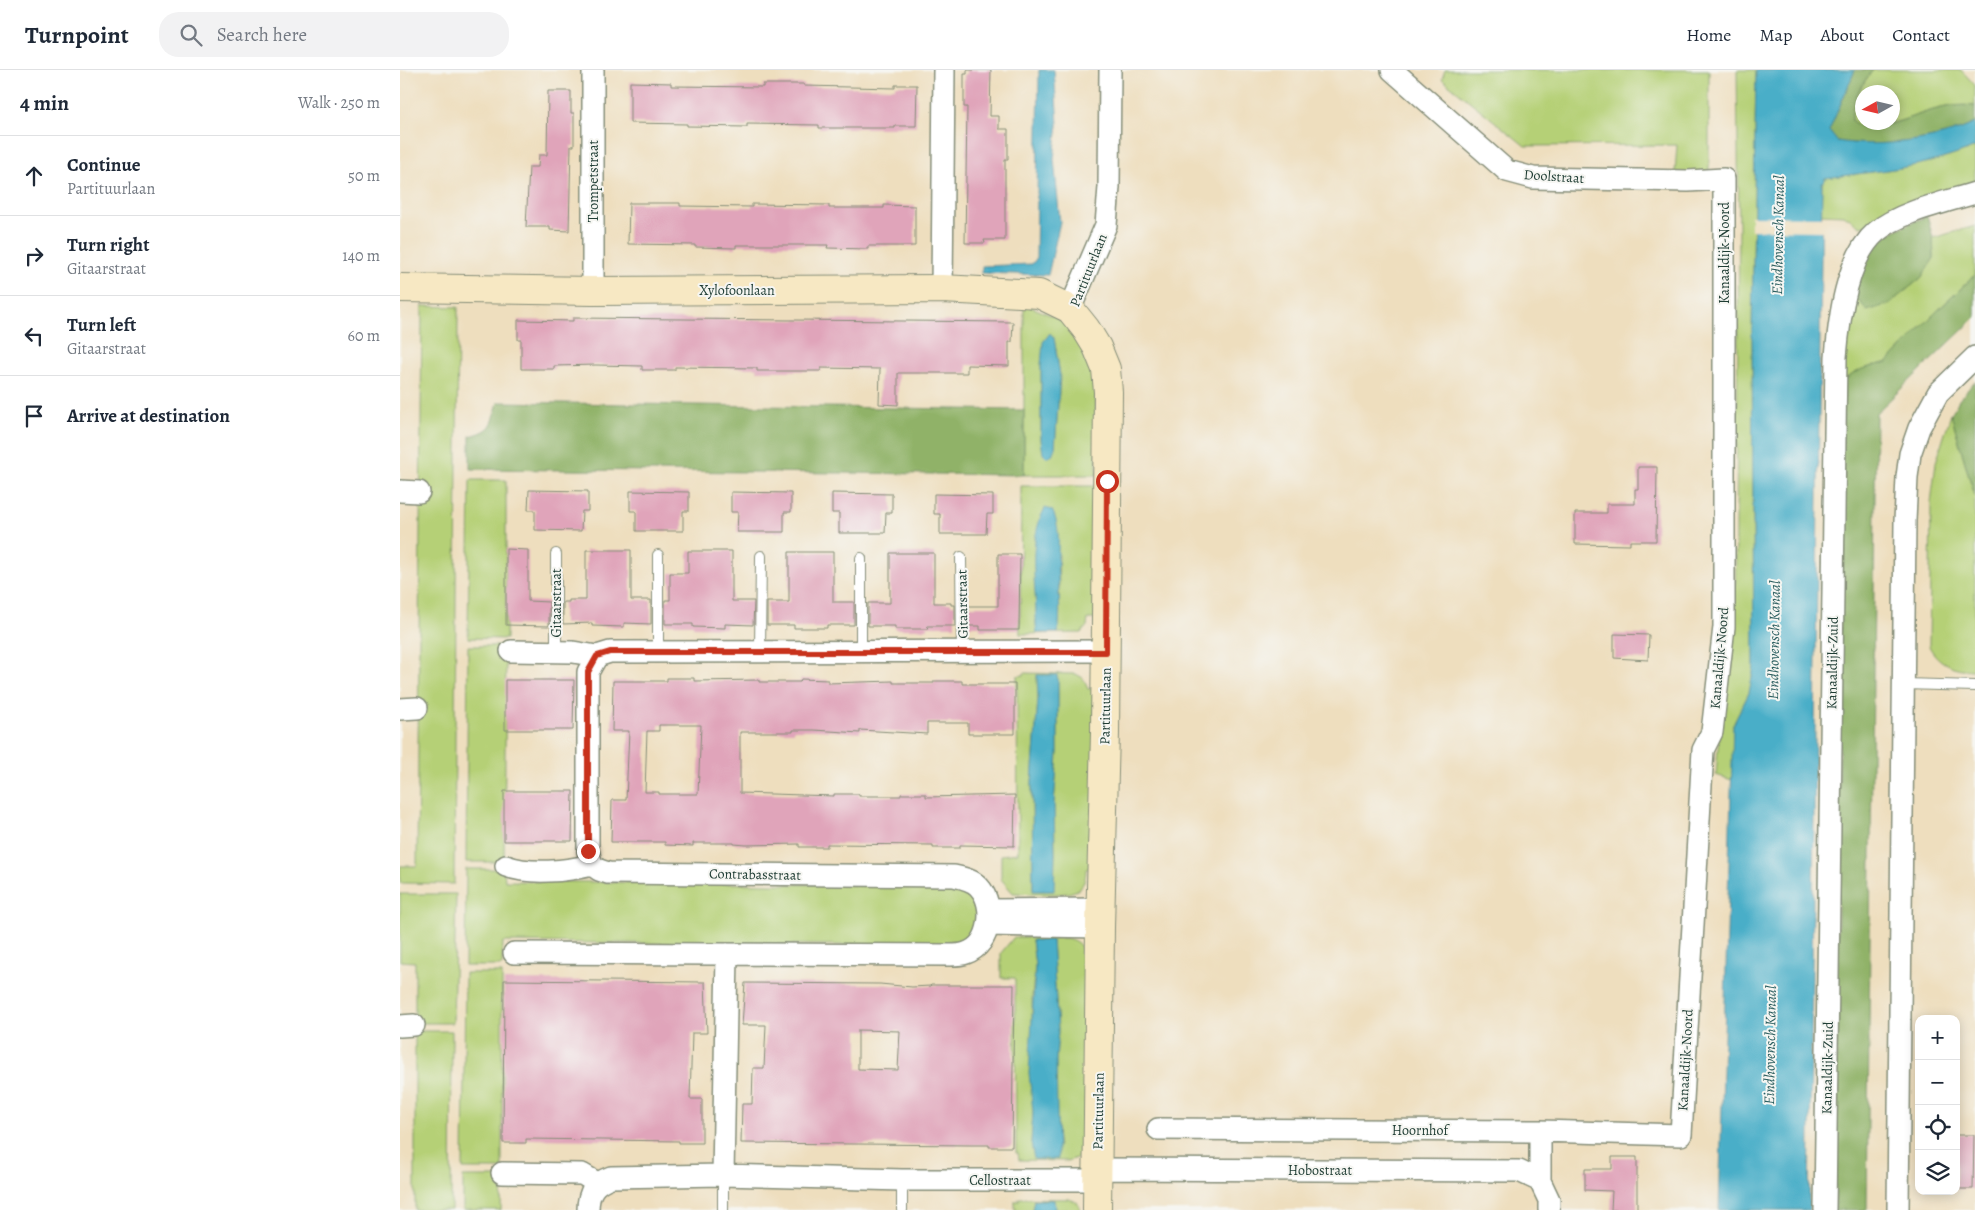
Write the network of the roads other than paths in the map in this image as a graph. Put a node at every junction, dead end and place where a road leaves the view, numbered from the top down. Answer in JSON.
{"nodes":[{"id":1,"x":593,"y":70,"type":"edge"},
{"id":2,"x":944,"y":70,"type":"edge"},
{"id":3,"x":1110,"y":70,"type":"edge"},
{"id":4,"x":1392,"y":70,"type":"edge"},
{"id":5,"x":1724,"y":179,"type":"joint"},
{"id":6,"x":1975,"y":193,"type":"edge"},
{"id":7,"x":400,"y":288,"type":"edge"},
{"id":8,"x":942,"y":289,"type":"junction"},
{"id":9,"x":594,"y":291,"type":"junction"},
{"id":10,"x":1070,"y":309,"type":"junction"},
{"id":11,"x":1975,"y":357,"type":"edge"},
{"id":12,"x":556,"y":554,"type":"dead end"},
{"id":13,"x":658,"y":555,"type":"dead end"},
{"id":14,"x":760,"y":556,"type":"dead end"},
{"id":15,"x":961,"y":557,"type":"dead end"},
{"id":16,"x":861,"y":558,"type":"dead end"},
{"id":17,"x":511,"y":652,"type":"dead end"},
{"id":18,"x":556,"y":652,"type":"junction"},
{"id":19,"x":658,"y":652,"type":"junction"},
{"id":20,"x":760,"y":652,"type":"junction"},
{"id":21,"x":861,"y":652,"type":"junction"},
{"id":22,"x":962,"y":652,"type":"junction"},
{"id":23,"x":1106,"y":652,"type":"junction"},
{"id":24,"x":597,"y":656,"type":"junction"},
{"id":25,"x":1904,"y":684,"type":"junction"},
{"id":26,"x":1975,"y":686,"type":"edge"},
{"id":27,"x":592,"y":865,"type":"junction"},
{"id":28,"x":506,"y":866,"type":"dead end"},
{"id":29,"x":989,"y":917,"type":"junction"},
{"id":30,"x":1100,"y":918,"type":"junction"},
{"id":31,"x":514,"y":952,"type":"dead end"},
{"id":32,"x":727,"y":954,"type":"junction"},
{"id":33,"x":1158,"y":1129,"type":"dead end"},
{"id":34,"x":1540,"y":1131,"type":"junction"},
{"id":35,"x":1681,"y":1135,"type":"joint"},
{"id":36,"x":502,"y":1173,"type":"dead end"},
{"id":37,"x":1097,"y":1174,"type":"junction"},
{"id":38,"x":723,"y":1175,"type":"junction"},
{"id":39,"x":902,"y":1180,"type":"junction"},
{"id":40,"x":1540,"y":1181,"type":"junction"},
{"id":41,"x":597,"y":1183,"type":"junction"},
{"id":42,"x":588,"y":1210,"type":"edge"},
{"id":43,"x":723,"y":1210,"type":"edge"},
{"id":44,"x":902,"y":1210,"type":"edge"},
{"id":45,"x":1097,"y":1210,"type":"edge"},
{"id":46,"x":1549,"y":1210,"type":"edge"},
{"id":47,"x":1825,"y":1210,"type":"edge"},
{"id":48,"x":1898,"y":1210,"type":"edge"}],
"edges":[{"from":1,"to":9,"type":"street","name":"Trompetstraat"},
{"from":2,"to":8,"type":"street"},
{"from":3,"to":10,"type":"street","name":"Partituurlaan"},
{"from":4,"to":5,"type":"street","name":"Doolstraat"},
{"from":5,"to":35,"type":"street","name":"Kanaaldijk-Noord"},
{"from":6,"to":47,"type":"street","name":"Kanaaldijk-Zuid"},
{"from":7,"to":9,"type":"street","name":"Xylofoonlaan"},
{"from":8,"to":9,"type":"street","name":"Xylofoonlaan"},
{"from":8,"to":10,"type":"street","name":"Xylofoonlaan"},
{"from":10,"to":23,"type":"street","name":"Partituurlaan"},
{"from":11,"to":25,"type":"street"},
{"from":12,"to":18,"type":"lane","name":"Gitaarstraat"},
{"from":13,"to":19,"type":"lane"},
{"from":14,"to":20,"type":"lane"},
{"from":15,"to":22,"type":"lane","name":"Gitaarstraat"},
{"from":16,"to":21,"type":"lane"},
{"from":17,"to":18,"type":"street","name":"Gitaarstraat"},
{"from":18,"to":24,"type":"street","name":"Gitaarstraat"},
{"from":19,"to":20,"type":"street","name":"Gitaarstraat"},
{"from":19,"to":24,"type":"street","name":"Gitaarstraat"},
{"from":20,"to":21,"type":"street","name":"Gitaarstraat"},
{"from":21,"to":22,"type":"street","name":"Gitaarstraat"},
{"from":22,"to":23,"type":"street","name":"Gitaarstraat"},
{"from":23,"to":30,"type":"street","name":"Partituurlaan"},
{"from":24,"to":27,"type":"street"},
{"from":25,"to":26,"type":"lane"},
{"from":25,"to":48,"type":"street"},
{"from":27,"to":28,"type":"street","name":"Contrabasstraat"},
{"from":27,"to":29,"type":"street","name":"Contrabasstraat"},
{"from":29,"to":30,"type":"street"},
{"from":29,"to":32,"type":"street"},
{"from":30,"to":37,"type":"street","name":"Partituurlaan"},
{"from":31,"to":32,"type":"street"},
{"from":32,"to":38,"type":"street"},
{"from":33,"to":34,"type":"street","name":"Hoornhof"},
{"from":34,"to":35,"type":"street","name":"Hoornhof"},
{"from":34,"to":40,"type":"street"},
{"from":36,"to":41,"type":"street"},
{"from":37,"to":39,"type":"street","name":"Cellostraat"},
{"from":37,"to":40,"type":"street","name":"Hobostraat"},
{"from":37,"to":45,"type":"street","name":"Partituurlaan"},
{"from":38,"to":39,"type":"street","name":"Cellostraat"},
{"from":38,"to":41,"type":"street","name":"Cellostraat"},
{"from":38,"to":43,"type":"lane"},
{"from":39,"to":44,"type":"lane"},
{"from":40,"to":46,"type":"street"},
{"from":41,"to":42,"type":"street"}]}
